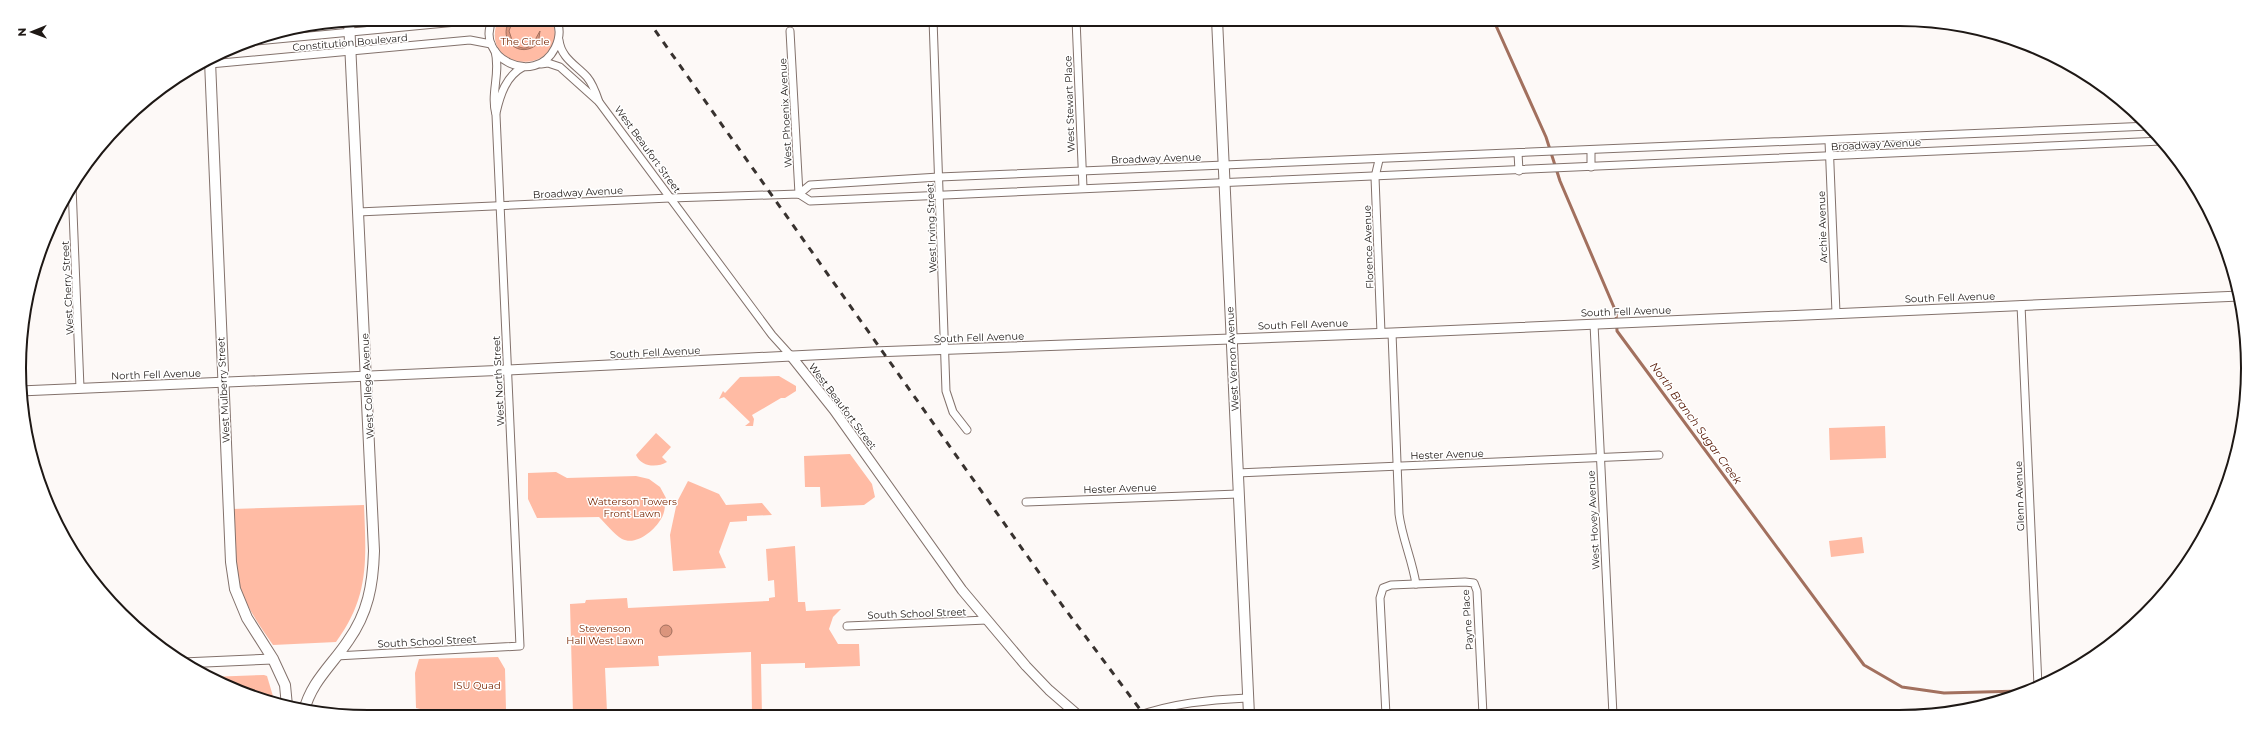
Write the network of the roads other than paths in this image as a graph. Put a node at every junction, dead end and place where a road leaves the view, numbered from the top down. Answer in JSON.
{"nodes":[{"id":1,"x":448,"y":26,"type":"edge"},
{"id":2,"x":491,"y":26,"type":"edge"},
{"id":3,"x":559,"y":26,"type":"edge"},
{"id":4,"x":933,"y":26,"type":"edge"},
{"id":5,"x":1076,"y":26,"type":"edge"},
{"id":6,"x":1217,"y":26,"type":"edge"},
{"id":7,"x":349,"y":27,"type":"edge"},
{"id":8,"x":790,"y":31,"type":"dead end"},
{"id":9,"x":559,"y":40,"type":"junction"},
{"id":10,"x":264,"y":42,"type":"edge"},
{"id":11,"x":350,"y":43,"type":"junction"},
{"id":12,"x":491,"y":44,"type":"junction"},
{"id":13,"x":495,"y":51,"type":"junction"},
{"id":14,"x":217,"y":61,"type":"edge"},
{"id":15,"x":541,"y":64,"type":"junction"},
{"id":16,"x":210,"y":65,"type":"edge"},
{"id":17,"x":523,"y":67,"type":"junction"},
{"id":18,"x":599,"y":102,"type":"junction"},
{"id":19,"x":496,"y":115,"type":"junction"},
{"id":20,"x":2141,"y":126,"type":"edge"},
{"id":21,"x":1829,"y":141,"type":"junction"},
{"id":22,"x":2155,"y":141,"type":"edge"},
{"id":23,"x":1591,"y":150,"type":"junction"},
{"id":24,"x":1518,"y":153,"type":"junction"},
{"id":25,"x":1830,"y":156,"type":"junction"},
{"id":26,"x":1379,"y":160,"type":"junction"},
{"id":27,"x":1223,"y":166,"type":"junction"},
{"id":28,"x":1591,"y":167,"type":"junction"},
{"id":29,"x":1518,"y":171,"type":"junction"},
{"id":30,"x":1082,"y":172,"type":"junction"},
{"id":31,"x":1375,"y":177,"type":"junction"},
{"id":32,"x":939,"y":178,"type":"junction"},
{"id":33,"x":1224,"y":183,"type":"junction"},
{"id":34,"x":1082,"y":188,"type":"junction"},
{"id":35,"x":799,"y":194,"type":"junction"},
{"id":36,"x":939,"y":195,"type":"junction"},
{"id":37,"x":72,"y":196,"type":"edge"},
{"id":38,"x":670,"y":198,"type":"junction"},
{"id":39,"x":499,"y":205,"type":"junction"},
{"id":40,"x":358,"y":212,"type":"junction"},
{"id":41,"x":2233,"y":296,"type":"edge"},
{"id":42,"x":2021,"y":305,"type":"junction"},
{"id":43,"x":1836,"y":313,"type":"junction"},
{"id":44,"x":1594,"y":324,"type":"junction"},
{"id":45,"x":1381,"y":333,"type":"junction"},
{"id":46,"x":1392,"y":333,"type":"junction"},
{"id":47,"x":1231,"y":338,"type":"junction"},
{"id":48,"x":945,"y":350,"type":"junction"},
{"id":49,"x":791,"y":356,"type":"junction"},
{"id":50,"x":508,"y":370,"type":"junction"},
{"id":51,"x":366,"y":377,"type":"junction"},
{"id":52,"x":223,"y":382,"type":"junction"},
{"id":53,"x":80,"y":388,"type":"junction"},
{"id":54,"x":27,"y":391,"type":"edge"},
{"id":55,"x":967,"y":430,"type":"dead end"},
{"id":56,"x":1659,"y":454,"type":"dead end"},
{"id":57,"x":1600,"y":457,"type":"junction"},
{"id":58,"x":1397,"y":466,"type":"junction"},
{"id":59,"x":1237,"y":473,"type":"junction"},
{"id":60,"x":1238,"y":494,"type":"junction"},
{"id":61,"x":1026,"y":502,"type":"dead end"},
{"id":62,"x":1416,"y":584,"type":"junction"},
{"id":63,"x":987,"y":620,"type":"junction"},
{"id":64,"x":847,"y":626,"type":"dead end"},
{"id":65,"x":520,"y":646,"type":"joint"},
{"id":66,"x":336,"y":656,"type":"junction"},
{"id":67,"x":273,"y":659,"type":"junction"},
{"id":68,"x":195,"y":662,"type":"edge"},
{"id":69,"x":2038,"y":681,"type":"edge"},
{"id":70,"x":1246,"y":698,"type":"junction"},
{"id":71,"x":286,"y":700,"type":"edge"},
{"id":72,"x":307,"y":704,"type":"edge"},
{"id":73,"x":1072,"y":710,"type":"edge"},
{"id":74,"x":1160,"y":710,"type":"edge"},
{"id":75,"x":1245,"y":710,"type":"edge"},
{"id":76,"x":1247,"y":710,"type":"edge"},
{"id":77,"x":1386,"y":710,"type":"edge"},
{"id":78,"x":1483,"y":710,"type":"edge"},
{"id":79,"x":1613,"y":710,"type":"edge"}],
"edges":[{"from":1,"to":11,"type":"street","name":"Constitution Boulevard"},
{"from":2,"to":12,"type":"street"},
{"from":3,"to":9,"type":"street","name":"West Beaufort Street"},
{"from":4,"to":32,"type":"street","name":"West Irving Street"},
{"from":5,"to":30,"type":"street","name":"West Stewart Place"},
{"from":6,"to":27,"type":"main road","name":"West Vernon Avenue"},
{"from":7,"to":11,"type":"main road","name":"West College Avenue"},
{"from":8,"to":35,"type":"street","name":"West Phoenix Avenue"},
{"from":9,"to":15,"type":"street"},
{"from":9,"to":18,"type":"street","name":"West Beaufort Street"},
{"from":10,"to":11,"type":"street","name":"Constitution Boulevard"},
{"from":11,"to":12,"type":"street","name":"Constitution Boulevard"},
{"from":11,"to":14,"type":"street","name":"Constitution Boulevard"},
{"from":11,"to":40,"type":"main road","name":"West College Avenue"},
{"from":12,"to":13,"type":"street"},
{"from":13,"to":17,"type":"street"},
{"from":13,"to":19,"type":"street","name":"West North Street"},
{"from":15,"to":17,"type":"street","name":"West Beaufort Street"},
{"from":15,"to":18,"type":"street","name":"West Beaufort Street"},
{"from":16,"to":52,"type":"main road","name":"West Mulberry Street"},
{"from":17,"to":19,"type":"street","name":"West North Street"},
{"from":18,"to":38,"type":"street","name":"West Beaufort Street"},
{"from":19,"to":39,"type":"street","name":"West North Street"},
{"from":20,"to":21,"type":"street","name":"Broadway Avenue"},
{"from":21,"to":23,"type":"street","name":"Broadway Avenue"},
{"from":21,"to":25,"type":"street","name":"Archie Avenue"},
{"from":22,"to":25,"type":"street","name":"Broadway Avenue"},
{"from":23,"to":24,"type":"street","name":"Broadway Avenue"},
{"from":23,"to":28,"type":"street"},
{"from":24,"to":26,"type":"street","name":"Broadway Avenue"},
{"from":24,"to":29,"type":"street"},
{"from":25,"to":28,"type":"street","name":"Broadway Avenue"},
{"from":25,"to":43,"type":"street","name":"Archie Avenue"},
{"from":26,"to":27,"type":"street","name":"Broadway Avenue"},
{"from":26,"to":31,"type":"street","name":"Florence Avenue"},
{"from":27,"to":30,"type":"street","name":"Broadway Avenue"},
{"from":27,"to":33,"type":"main road","name":"West Vernon Avenue"},
{"from":28,"to":29,"type":"street","name":"Broadway Avenue"},
{"from":29,"to":31,"type":"street","name":"Broadway Avenue"},
{"from":30,"to":32,"type":"street","name":"Broadway Avenue"},
{"from":30,"to":34,"type":"street","name":"West Stewart Place"},
{"from":31,"to":33,"type":"street","name":"Broadway Avenue"},
{"from":31,"to":45,"type":"street","name":"Florence Avenue"},
{"from":32,"to":35,"type":"street","name":"Broadway Avenue"},
{"from":32,"to":36,"type":"street","name":"West Irving Street"},
{"from":33,"to":34,"type":"street","name":"Broadway Avenue"},
{"from":33,"to":47,"type":"main road","name":"West Vernon Avenue"},
{"from":34,"to":36,"type":"street","name":"Broadway Avenue"},
{"from":35,"to":36,"type":"street","name":"Broadway Avenue"},
{"from":35,"to":38,"type":"street","name":"Broadway Avenue"},
{"from":36,"to":48,"type":"street","name":"West Irving Street"},
{"from":37,"to":53,"type":"street","name":"West Cherry Street"},
{"from":38,"to":39,"type":"street","name":"Broadway Avenue"},
{"from":38,"to":49,"type":"street","name":"West Beaufort Street"},
{"from":39,"to":40,"type":"street","name":"Broadway Avenue"},
{"from":39,"to":50,"type":"street","name":"West North Street"},
{"from":40,"to":51,"type":"main road","name":"West College Avenue"},
{"from":41,"to":42,"type":"street","name":"South Fell Avenue"},
{"from":42,"to":43,"type":"street","name":"South Fell Avenue"},
{"from":42,"to":69,"type":"street","name":"Glenn Avenue"},
{"from":43,"to":44,"type":"street","name":"South Fell Avenue"},
{"from":44,"to":46,"type":"street","name":"South Fell Avenue"},
{"from":44,"to":57,"type":"street","name":"West Hovey Avenue"},
{"from":45,"to":46,"type":"street","name":"South Fell Avenue"},
{"from":45,"to":47,"type":"street","name":"South Fell Avenue"},
{"from":46,"to":58,"type":"street"},
{"from":47,"to":48,"type":"street","name":"South Fell Avenue"},
{"from":47,"to":59,"type":"main road","name":"West Vernon Avenue"},
{"from":48,"to":49,"type":"street","name":"South Fell Avenue"},
{"from":48,"to":55,"type":"street","name":"West Irving Street"},
{"from":49,"to":50,"type":"street","name":"South Fell Avenue"},
{"from":49,"to":63,"type":"street","name":"West Beaufort Street"},
{"from":50,"to":51,"type":"street","name":"South Fell Avenue"},
{"from":50,"to":65,"type":"street","name":"West North Street"},
{"from":51,"to":52,"type":"street","name":"North Fell Avenue"},
{"from":51,"to":66,"type":"main road","name":"West College Avenue"},
{"from":52,"to":53,"type":"street","name":"North Fell Avenue"},
{"from":52,"to":67,"type":"main road","name":"West Mulberry Street"},
{"from":53,"to":54,"type":"street","name":"North Fell Avenue"},
{"from":56,"to":57,"type":"street","name":"Hester Avenue"},
{"from":57,"to":58,"type":"street","name":"Hester Avenue"},
{"from":57,"to":79,"type":"street","name":"West Hovey Avenue"},
{"from":58,"to":59,"type":"street","name":"Hester Avenue"},
{"from":58,"to":62,"type":"street"},
{"from":59,"to":60,"type":"main road","name":"West Vernon Avenue"},
{"from":60,"to":61,"type":"street","name":"Hester Avenue"},
{"from":60,"to":70,"type":"main road","name":"West Vernon Avenue"},
{"from":62,"to":77,"type":"street","name":"Payne Place"},
{"from":62,"to":78,"type":"street","name":"Payne Place"},
{"from":63,"to":64,"type":"street","name":"South School Street"},
{"from":63,"to":73,"type":"street","name":"West Beaufort Street"},
{"from":65,"to":66,"type":"street","name":"South School Street"},
{"from":66,"to":72,"type":"main road","name":"West College Avenue"},
{"from":67,"to":68,"type":"street"},
{"from":67,"to":71,"type":"main road","name":"West Mulberry Street"},
{"from":70,"to":74,"type":"street"},
{"from":70,"to":75,"type":"main road","name":"West Vernon Avenue"},
{"from":70,"to":76,"type":"main road","name":"West Vernon Avenue"}]}
